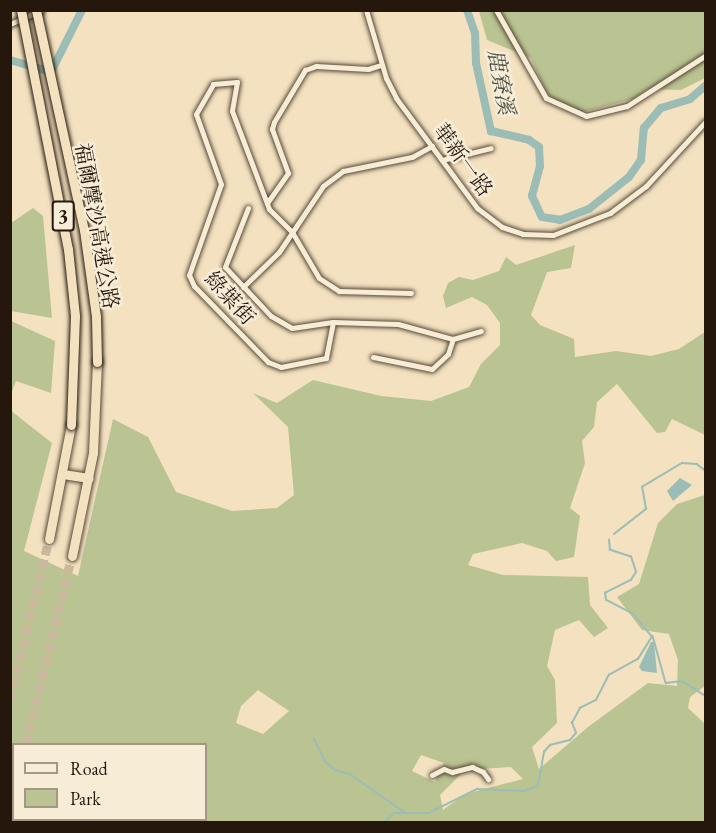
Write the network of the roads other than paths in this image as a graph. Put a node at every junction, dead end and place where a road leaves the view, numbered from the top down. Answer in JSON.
{"nodes":[{"id":1,"x":21,"y":10,"type":"edge"},
{"id":2,"x":36,"y":10,"type":"edge"},
{"id":3,"x":41,"y":10,"type":"edge"},
{"id":4,"x":366,"y":10,"type":"edge"},
{"id":5,"x":496,"y":10,"type":"edge"},
{"id":6,"x":10,"y":24,"type":"edge"},
{"id":7,"x":705,"y":55,"type":"edge"},
{"id":8,"x":381,"y":65,"type":"junction"},
{"id":9,"x":705,"y":121,"type":"edge"},
{"id":10,"x":432,"y":146,"type":"junction"},
{"id":11,"x":491,"y":148,"type":"dead end"},
{"id":12,"x":442,"y":160,"type":"junction"},
{"id":13,"x":267,"y":203,"type":"junction"},
{"id":14,"x":248,"y":208,"type":"dead end"},
{"id":15,"x":292,"y":232,"type":"junction"},
{"id":16,"x":243,"y":287,"type":"junction"},
{"id":17,"x":411,"y":293,"type":"dead end"},
{"id":18,"x":333,"y":322,"type":"junction"},
{"id":19,"x":481,"y":331,"type":"dead end"},
{"id":20,"x":453,"y":339,"type":"junction"},
{"id":21,"x":373,"y":357,"type":"dead end"},
{"id":22,"x":63,"y":474,"type":"junction"},
{"id":23,"x":89,"y":478,"type":"junction"},
{"id":24,"x":49,"y":539,"type":"tunnel mouth"},
{"id":25,"x":72,"y":556,"type":"tunnel mouth"},
{"id":26,"x":432,"y":775,"type":"dead end"},
{"id":27,"x":488,"y":779,"type":"dead end"}],
"edges":[{"from":1,"to":22,"type":"highway","name":"福爾摩沙高速公路","number":"3","bridge":true},
{"from":2,"to":23,"type":"highway","name":"福爾摩沙高速公路","number":"3","bridge":true},
{"from":3,"to":6,"type":"street"},
{"from":4,"to":8,"type":"street","name":"華新一路"},
{"from":5,"to":7,"type":"street"},
{"from":8,"to":10,"type":"street","name":"華新一路"},
{"from":8,"to":13,"type":"street"},
{"from":9,"to":12,"type":"street","name":"華新一路"},
{"from":10,"to":12,"type":"street","name":"華新一路"},
{"from":10,"to":15,"type":"street","name":"綠葉街"},
{"from":11,"to":12,"type":"street"},
{"from":13,"to":15,"type":"street"},
{"from":13,"to":18,"type":"street","name":"綠葉街"},
{"from":14,"to":16,"type":"street","name":"綠葉街"},
{"from":15,"to":16,"type":"street","name":"綠葉街"},
{"from":15,"to":17,"type":"street"},
{"from":16,"to":18,"type":"street","name":"綠葉街"},
{"from":18,"to":20,"type":"street"},
{"from":19,"to":20,"type":"street"},
{"from":20,"to":21,"type":"street"},
{"from":22,"to":23,"type":"highway"},
{"from":22,"to":24,"type":"highway","name":"福爾摩沙高速公路","number":"3"},
{"from":23,"to":25,"type":"highway","name":"福爾摩沙高速公路","number":"3"},
{"from":26,"to":27,"type":"street"}]}
